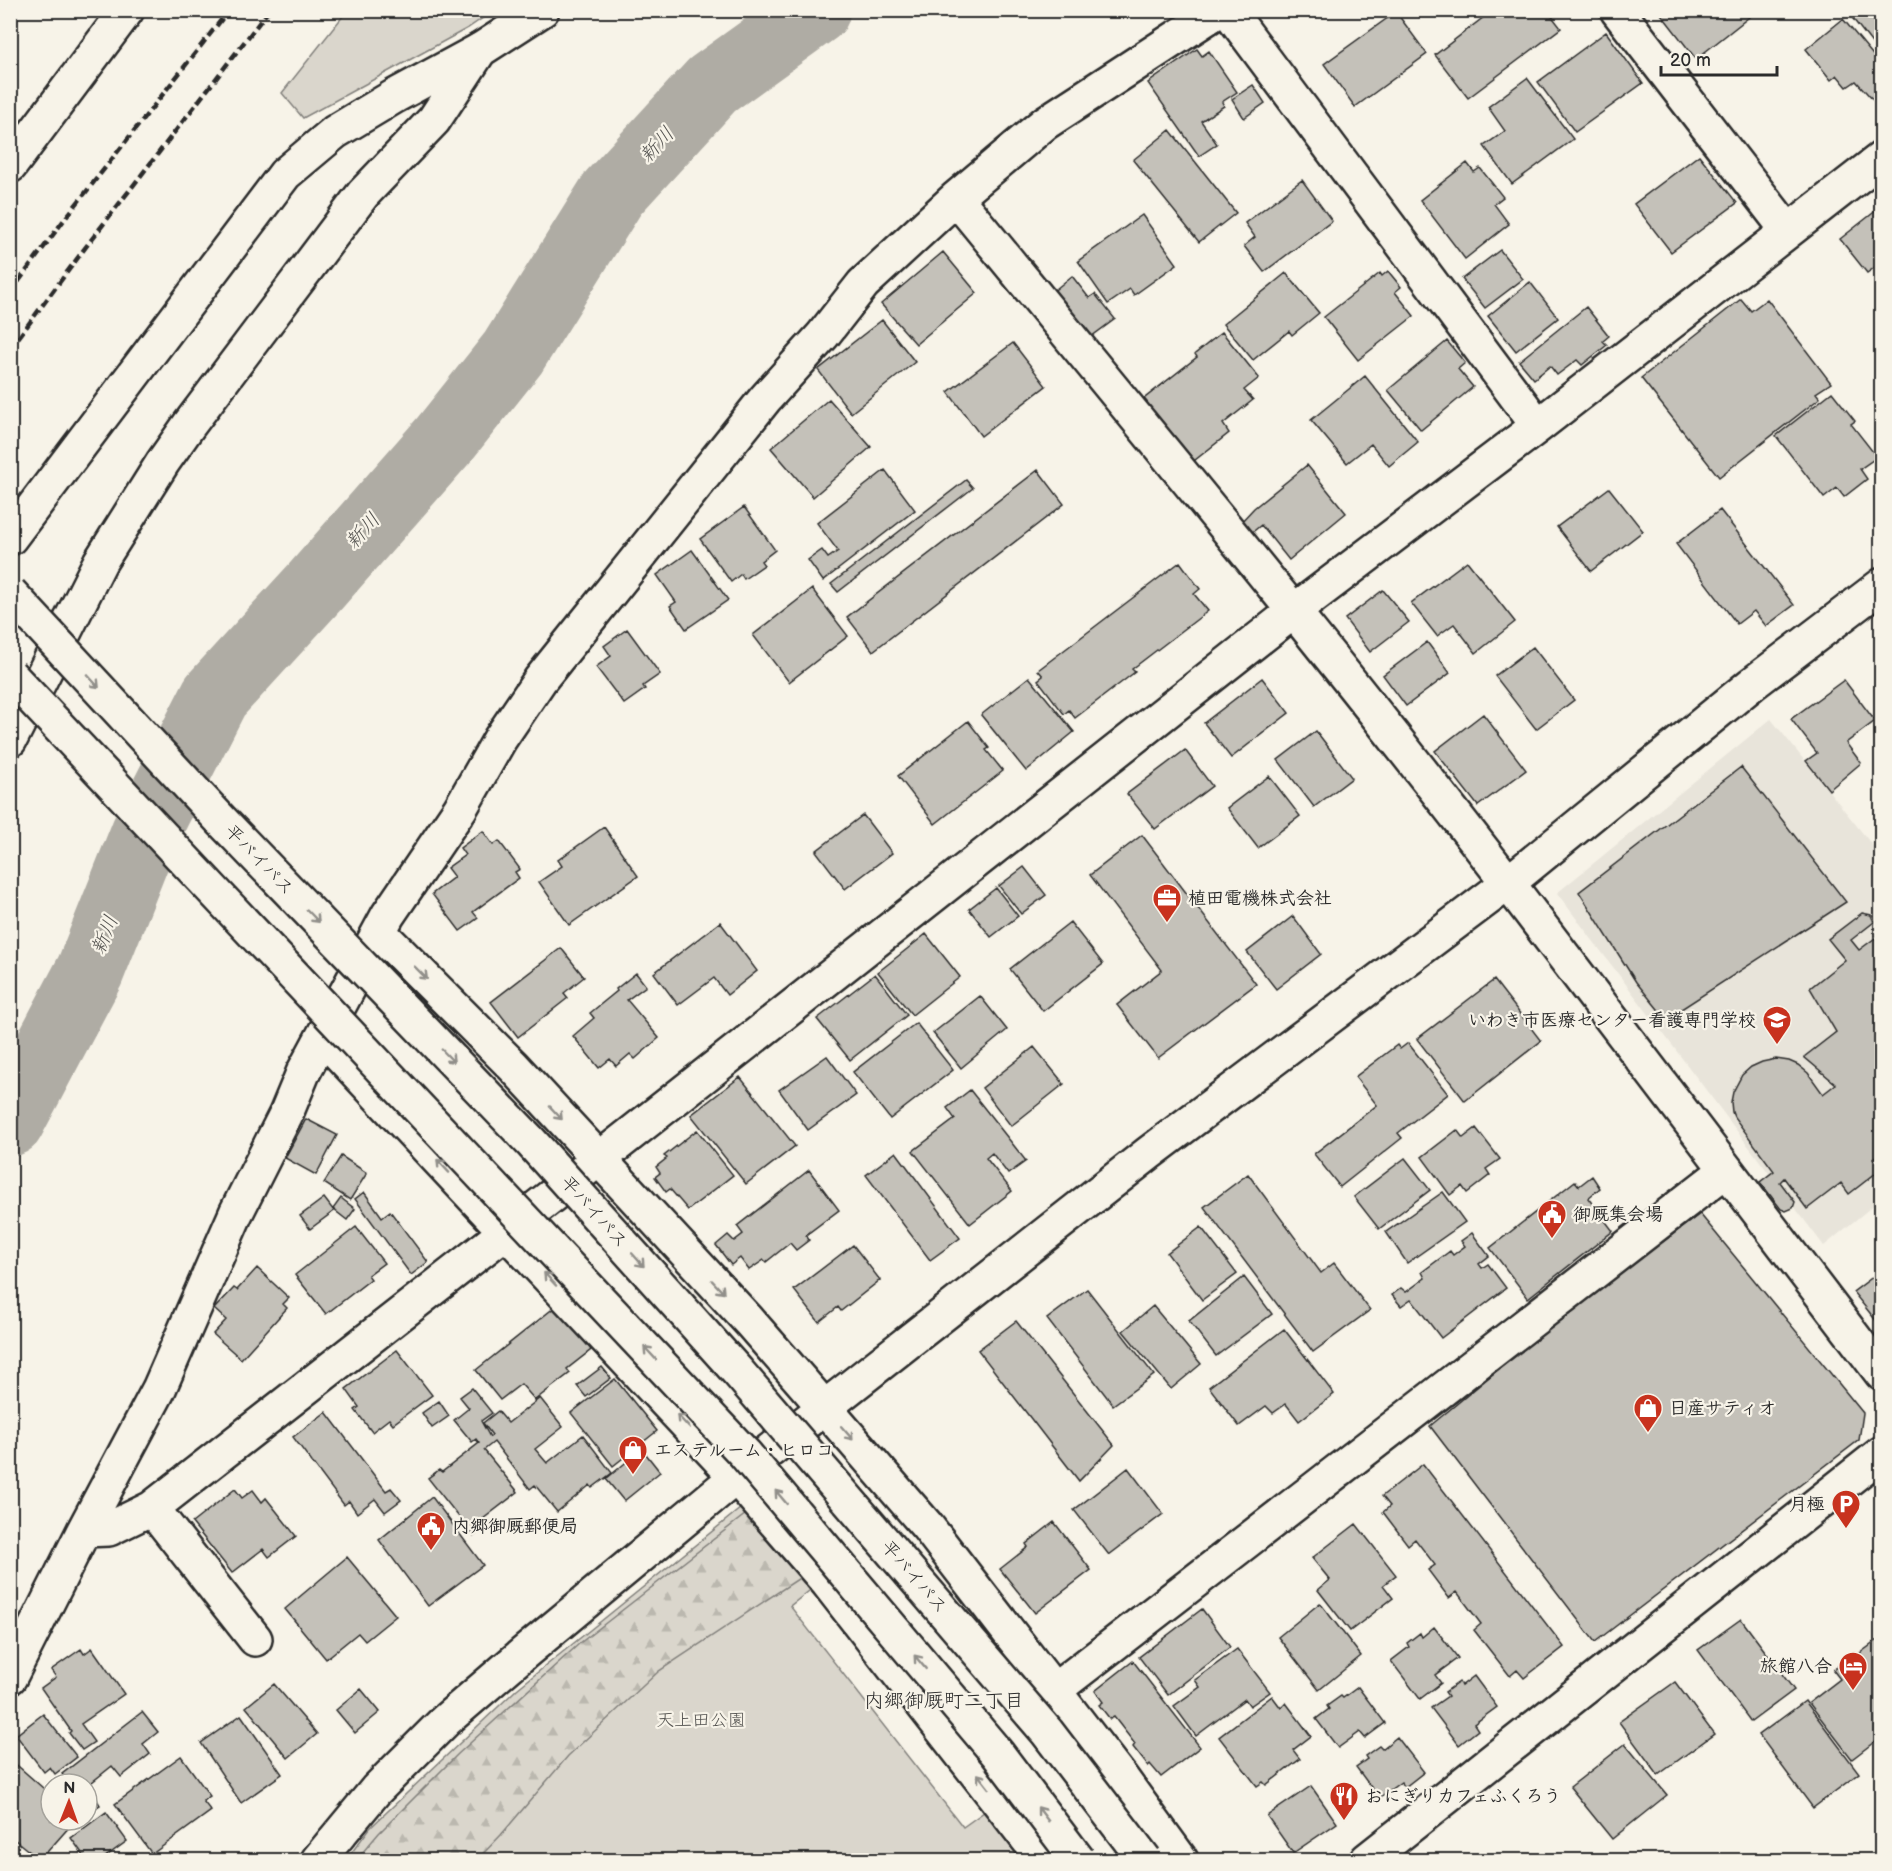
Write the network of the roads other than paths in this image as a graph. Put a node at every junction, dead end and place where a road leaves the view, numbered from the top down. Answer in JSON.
{"nodes":[{"id":1,"x":128,"y":10,"type":"edge"},
{"id":2,"x":542,"y":10,"type":"edge"},
{"id":3,"x":1219,"y":10,"type":"edge"},
{"id":4,"x":1228,"y":10,"type":"edge"},
{"id":5,"x":1617,"y":10,"type":"edge"},
{"id":6,"x":480,"y":50,"type":"junction"},
{"id":7,"x":1881,"y":158,"type":"edge"},
{"id":8,"x":10,"y":166,"type":"edge"},
{"id":9,"x":956,"y":198,"type":"junction"},
{"id":10,"x":1788,"y":231,"type":"junction"},
{"id":11,"x":1538,"y":426,"type":"junction"},
{"id":12,"x":10,"y":538,"type":"edge"},
{"id":13,"x":1881,"y":585,"type":"edge"},
{"id":14,"x":10,"y":592,"type":"edge"},
{"id":15,"x":1294,"y":611,"type":"junction"},
{"id":16,"x":10,"y":675,"type":"edge"},
{"id":17,"x":10,"y":740,"type":"edge"},
{"id":18,"x":1508,"y":883,"type":"junction"},
{"id":19,"x":379,"y":932,"type":"junction"},
{"id":20,"x":323,"y":1037,"type":"junction"},
{"id":21,"x":599,"y":1159,"type":"junction"},
{"id":22,"x":1725,"y":1171,"type":"junction"},
{"id":23,"x":505,"y":1232,"type":"junction"},
{"id":24,"x":1881,"y":1374,"type":"edge"},
{"id":25,"x":824,"y":1407,"type":"junction"},
{"id":26,"x":1881,"y":1453,"type":"edge"},
{"id":27,"x":736,"y":1477,"type":"junction"},
{"id":28,"x":152,"y":1508,"type":"junction"},
{"id":29,"x":84,"y":1530,"type":"junction"},
{"id":30,"x":255,"y":1640,"type":"dead end"},
{"id":31,"x":10,"y":1677,"type":"edge"},
{"id":32,"x":1052,"y":1689,"type":"junction"},
{"id":33,"x":318,"y":1860,"type":"edge"},
{"id":34,"x":1044,"y":1860,"type":"edge"},
{"id":35,"x":1078,"y":1860,"type":"edge"},
{"id":36,"x":1144,"y":1860,"type":"edge"},
{"id":37,"x":1180,"y":1860,"type":"edge"},
{"id":38,"x":1367,"y":1860,"type":"edge"}],
"edges":[{"from":1,"to":8,"type":"main road"},
{"from":2,"to":6,"type":"main road"},
{"from":3,"to":9,"type":"main road"},
{"from":4,"to":11,"type":"main road"},
{"from":5,"to":10,"type":"main road"},
{"from":6,"to":12,"type":"main road"},
{"from":6,"to":17,"type":"main road"},
{"from":7,"to":10,"type":"main road"},
{"from":9,"to":15,"type":"main road"},
{"from":9,"to":19,"type":"main road"},
{"from":10,"to":11,"type":"main road"},
{"from":11,"to":15,"type":"main road"},
{"from":13,"to":18,"type":"main road"},
{"from":14,"to":36,"type":"main road","name":"平バイパス","one_way":true,"bridge":true},
{"from":15,"to":18,"type":"main road"},
{"from":15,"to":21,"type":"main road"},
{"from":35,"to":16,"type":"main road","one_way":true,"bridge":true},
{"from":18,"to":22,"type":"main road"},
{"from":18,"to":25,"type":"main road"},
{"from":19,"to":20,"type":"main road"},
{"from":19,"to":21,"type":"main road","one_way":true},
{"from":23,"to":20,"type":"main road","one_way":true},
{"from":20,"to":29,"type":"main road"},
{"from":21,"to":23,"type":"main road"},
{"from":21,"to":25,"type":"main road","one_way":true},
{"from":22,"to":24,"type":"main road"},
{"from":22,"to":32,"type":"main road"},
{"from":27,"to":23,"type":"main road","one_way":true},
{"from":23,"to":28,"type":"main road"},
{"from":25,"to":27,"type":"main road"},
{"from":25,"to":32,"type":"main road","one_way":true},
{"from":26,"to":38,"type":"main road"},
{"from":27,"to":33,"type":"main road"},
{"from":34,"to":27,"type":"main road","one_way":true},
{"from":28,"to":29,"type":"main road"},
{"from":28,"to":30,"type":"main road"},
{"from":29,"to":31,"type":"main road"},
{"from":32,"to":37,"type":"main road"}]}
